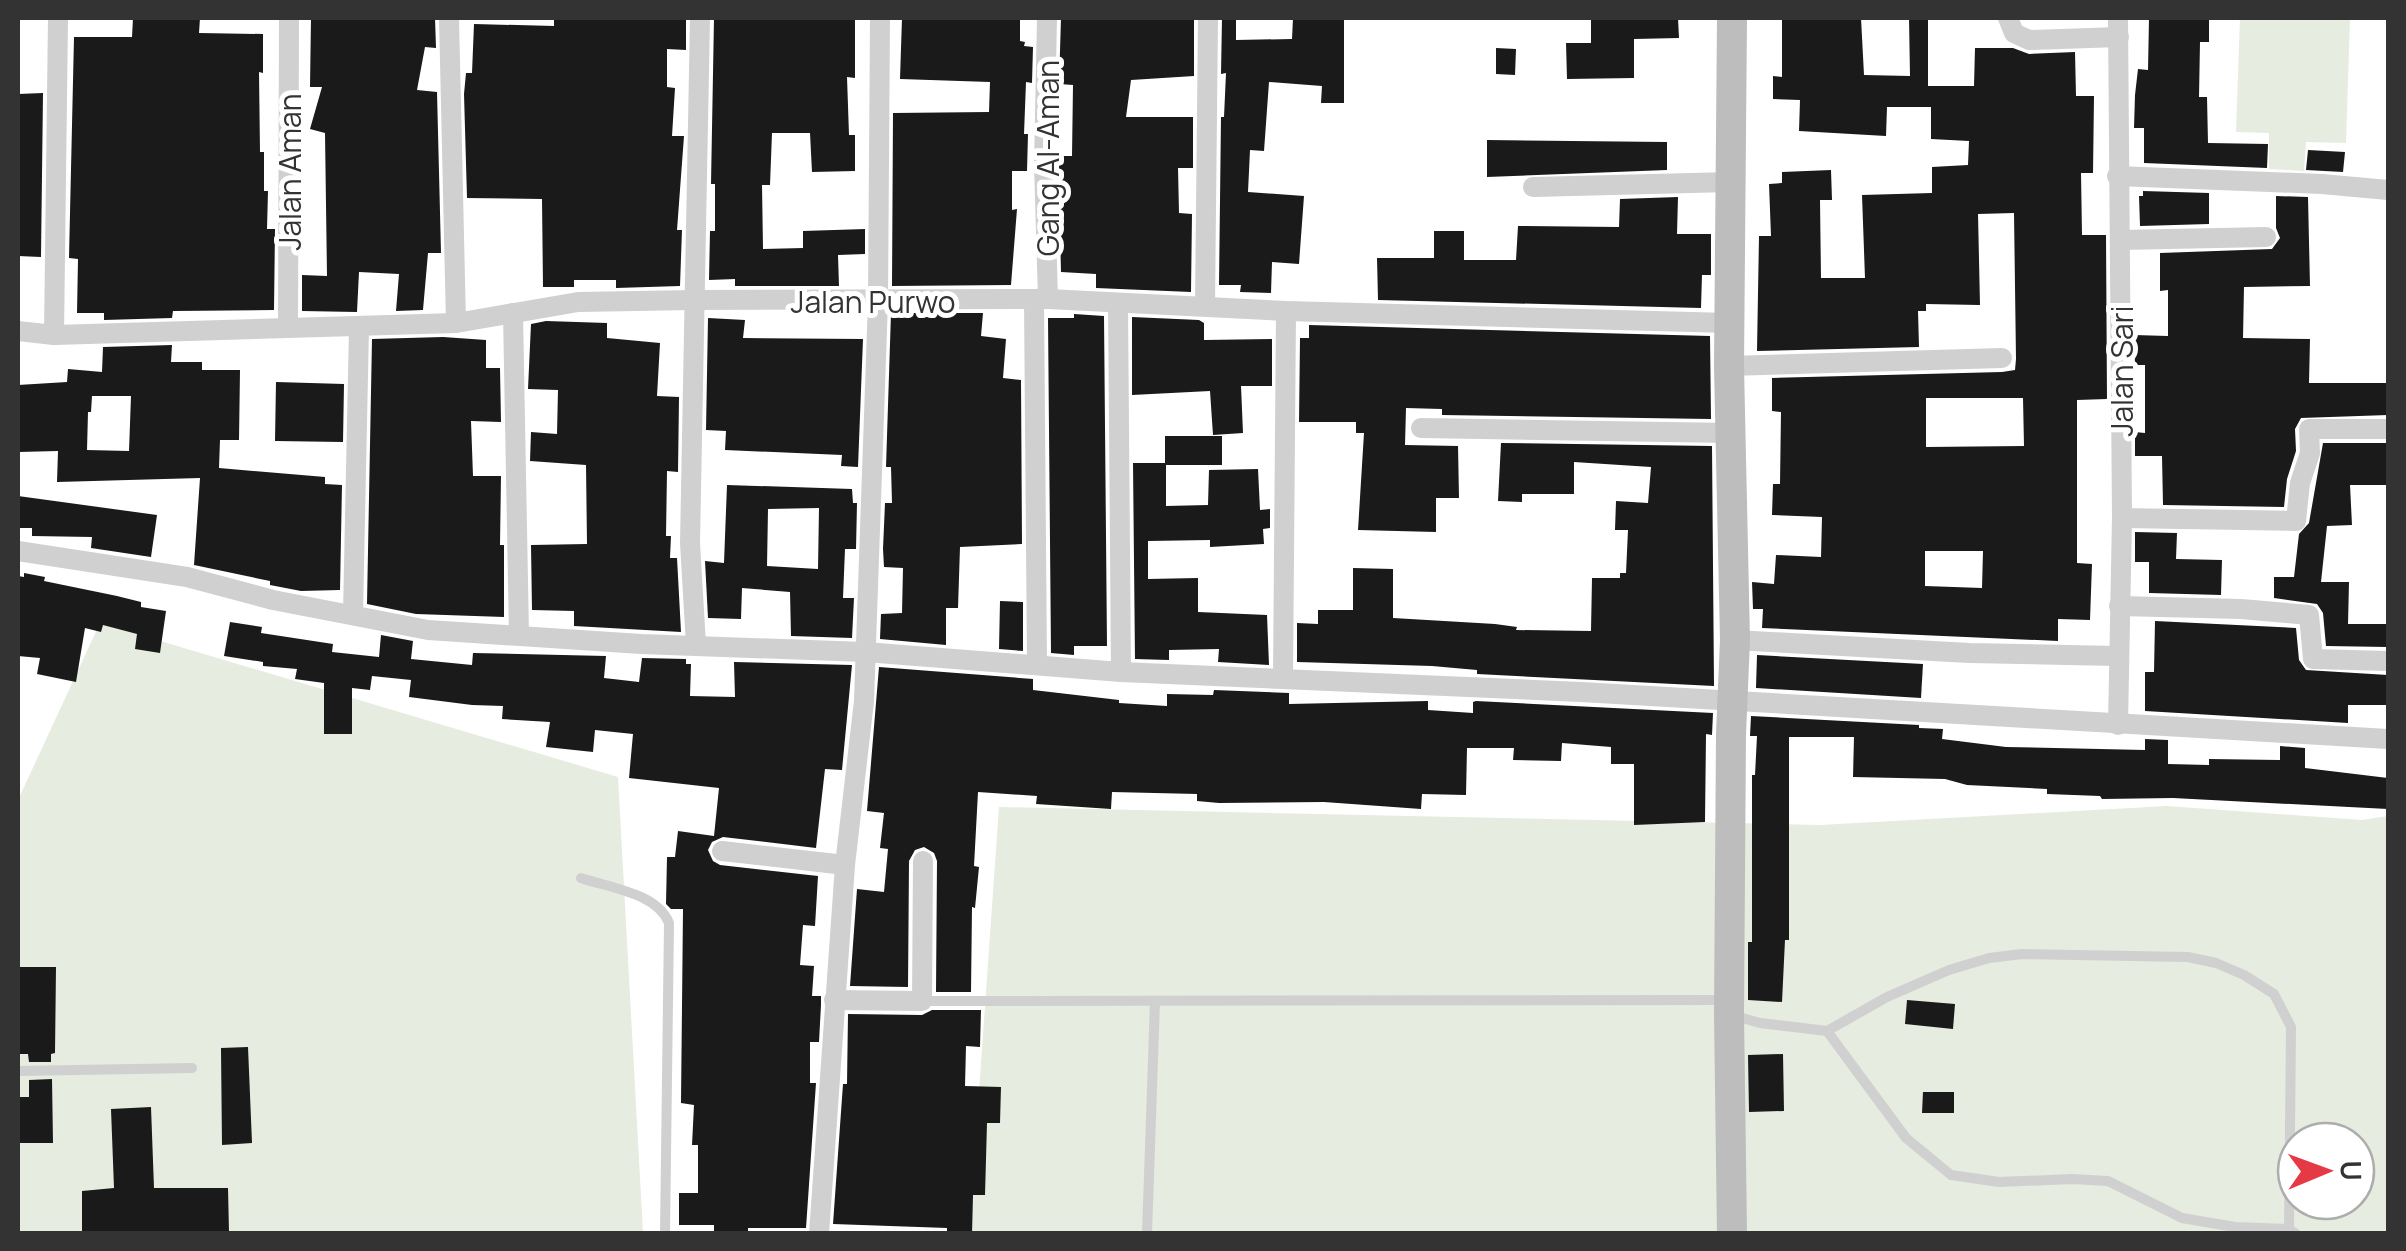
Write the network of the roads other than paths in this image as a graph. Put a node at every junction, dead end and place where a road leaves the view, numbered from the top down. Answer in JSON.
{"nodes":[{"id":1,"x":58,"y":18,"type":"edge"},
{"id":2,"x":290,"y":18,"type":"edge"},
{"id":3,"x":449,"y":18,"type":"edge"},
{"id":4,"x":700,"y":18,"type":"edge"},
{"id":5,"x":880,"y":18,"type":"edge"},
{"id":6,"x":1047,"y":18,"type":"edge"},
{"id":7,"x":1208,"y":18,"type":"edge"},
{"id":8,"x":1732,"y":18,"type":"edge"},
{"id":9,"x":2008,"y":18,"type":"edge"},
{"id":10,"x":2118,"y":27,"type":"edge"},
{"id":11,"x":2118,"y":176,"type":"junction"},
{"id":12,"x":1731,"y":182,"type":"junction"},
{"id":13,"x":1533,"y":186,"type":"dead end"},
{"id":14,"x":2388,"y":190,"type":"edge"},
{"id":15,"x":2266,"y":238,"type":"dead end"},
{"id":16,"x":2120,"y":240,"type":"junction"},
{"id":17,"x":694,"y":300,"type":"junction"},
{"id":18,"x":1041,"y":300,"type":"junction"},
{"id":19,"x":878,"y":301,"type":"junction"},
{"id":20,"x":1118,"y":303,"type":"junction"},
{"id":21,"x":1204,"y":306,"type":"junction"},
{"id":22,"x":1286,"y":311,"type":"junction"},
{"id":23,"x":514,"y":314,"type":"junction"},
{"id":24,"x":456,"y":323,"type":"junction"},
{"id":25,"x":1730,"y":323,"type":"junction"},
{"id":26,"x":288,"y":326,"type":"junction"},
{"id":27,"x":359,"y":327,"type":"junction"},
{"id":28,"x":18,"y":331,"type":"edge"},
{"id":29,"x":54,"y":335,"type":"junction"},
{"id":30,"x":2002,"y":358,"type":"dead end"},
{"id":31,"x":1729,"y":366,"type":"junction"},
{"id":32,"x":1421,"y":428,"type":"dead end"},
{"id":33,"x":2388,"y":428,"type":"edge"},
{"id":34,"x":1731,"y":433,"type":"junction"},
{"id":35,"x":2122,"y":518,"type":"junction"},
{"id":36,"x":18,"y":551,"type":"edge"},
{"id":37,"x":2119,"y":606,"type":"junction"},
{"id":38,"x":353,"y":614,"type":"junction"},
{"id":39,"x":520,"y":635,"type":"junction"},
{"id":40,"x":1734,"y":640,"type":"junction"},
{"id":41,"x":696,"y":645,"type":"junction"},
{"id":42,"x":865,"y":652,"type":"junction"},
{"id":43,"x":2117,"y":656,"type":"junction"},
{"id":44,"x":2388,"y":661,"type":"edge"},
{"id":45,"x":1037,"y":664,"type":"junction"},
{"id":46,"x":1121,"y":672,"type":"junction"},
{"id":47,"x":1283,"y":678,"type":"junction"},
{"id":48,"x":1733,"y":701,"type":"junction"},
{"id":49,"x":2118,"y":725,"type":"junction"},
{"id":50,"x":2388,"y":739,"type":"edge"},
{"id":51,"x":722,"y":851,"type":"dead end"},
{"id":52,"x":923,"y":860,"type":"dead end"},
{"id":53,"x":844,"y":865,"type":"junction"},
{"id":54,"x":581,"y":878,"type":"dead end"},
{"id":55,"x":834,"y":1000,"type":"junction"},
{"id":56,"x":922,"y":1001,"type":"junction"},
{"id":57,"x":1155,"y":1001,"type":"junction"},
{"id":58,"x":1729,"y":1007,"type":"junction"},
{"id":59,"x":1827,"y":1031,"type":"junction"},
{"id":60,"x":192,"y":1068,"type":"dead end"},
{"id":61,"x":18,"y":1071,"type":"edge"},
{"id":62,"x":2292,"y":1231,"type":"edge"},
{"id":63,"x":665,"y":1234,"type":"edge"},
{"id":64,"x":819,"y":1234,"type":"edge"},
{"id":65,"x":1147,"y":1234,"type":"edge"},
{"id":66,"x":1732,"y":1234,"type":"edge"}],
"edges":[{"from":1,"to":29,"type":"street"},
{"from":2,"to":26,"type":"street","name":"Jalan Aman"},
{"from":3,"to":24,"type":"street"},
{"from":4,"to":17,"type":"street"},
{"from":5,"to":19,"type":"street"},
{"from":6,"to":18,"type":"street","name":"Gang Al-Aman"},
{"from":7,"to":21,"type":"street"},
{"from":8,"to":12,"type":"street"},
{"from":9,"to":10,"type":"street"},
{"from":10,"to":11,"type":"street","name":"Jalan Sari"},
{"from":11,"to":14,"type":"street"},
{"from":11,"to":16,"type":"street","name":"Jalan Sari"},
{"from":12,"to":13,"type":"street"},
{"from":12,"to":25,"type":"street"},
{"from":15,"to":16,"type":"street"},
{"from":16,"to":35,"type":"street","name":"Jalan Sari"},
{"from":17,"to":19,"type":"street","name":"Jalan Purwo"},
{"from":17,"to":23,"type":"street","name":"Jalan Purwo"},
{"from":17,"to":41,"type":"street"},
{"from":18,"to":19,"type":"street","name":"Jalan Purwo"},
{"from":18,"to":20,"type":"street","name":"Jalan Purwo"},
{"from":18,"to":45,"type":"street","name":"Gang Al-Aman"},
{"from":19,"to":42,"type":"street"},
{"from":20,"to":21,"type":"street","name":"Jalan Purwo"},
{"from":20,"to":46,"type":"street"},
{"from":21,"to":22,"type":"street","name":"Jalan Purwo"},
{"from":22,"to":25,"type":"street","name":"Jalan Purwo"},
{"from":22,"to":47,"type":"street"},
{"from":23,"to":24,"type":"street","name":"Jalan Purwo"},
{"from":23,"to":39,"type":"street"},
{"from":24,"to":27,"type":"street","name":"Jalan Purwo"},
{"from":25,"to":31,"type":"street"},
{"from":26,"to":27,"type":"street","name":"Jalan Purwo"},
{"from":26,"to":29,"type":"street","name":"Jalan Purwo"},
{"from":27,"to":38,"type":"street"},
{"from":28,"to":29,"type":"street","name":"Jalan Purwo"},
{"from":30,"to":31,"type":"street"},
{"from":31,"to":34,"type":"street"},
{"from":32,"to":34,"type":"street"},
{"from":33,"to":35,"type":"street"},
{"from":34,"to":40,"type":"street"},
{"from":35,"to":37,"type":"street","name":"Jalan Sari"},
{"from":36,"to":38,"type":"street"},
{"from":37,"to":43,"type":"street","name":"Jalan Sari"},
{"from":37,"to":44,"type":"street"},
{"from":38,"to":39,"type":"street"},
{"from":39,"to":41,"type":"street"},
{"from":40,"to":43,"type":"street"},
{"from":40,"to":48,"type":"street"},
{"from":41,"to":42,"type":"street"},
{"from":42,"to":45,"type":"street"},
{"from":42,"to":53,"type":"street"},
{"from":43,"to":49,"type":"street","name":"Jalan Sari"},
{"from":45,"to":46,"type":"street"},
{"from":46,"to":47,"type":"street"},
{"from":47,"to":48,"type":"street"},
{"from":48,"to":49,"type":"street"},
{"from":48,"to":58,"type":"street"},
{"from":49,"to":50,"type":"street"},
{"from":51,"to":53,"type":"street"},
{"from":52,"to":56,"type":"street"},
{"from":53,"to":55,"type":"street"},
{"from":54,"to":63,"type":"lane"},
{"from":55,"to":56,"type":"street"},
{"from":55,"to":64,"type":"street"},
{"from":56,"to":57,"type":"lane"},
{"from":57,"to":58,"type":"lane"},
{"from":57,"to":65,"type":"lane"},
{"from":58,"to":59,"type":"lane"},
{"from":58,"to":66,"type":"street"},
{"from":59,"to":62,"type":"lane"},
{"from":59,"to":62,"type":"lane"},
{"from":60,"to":61,"type":"lane"}]}
